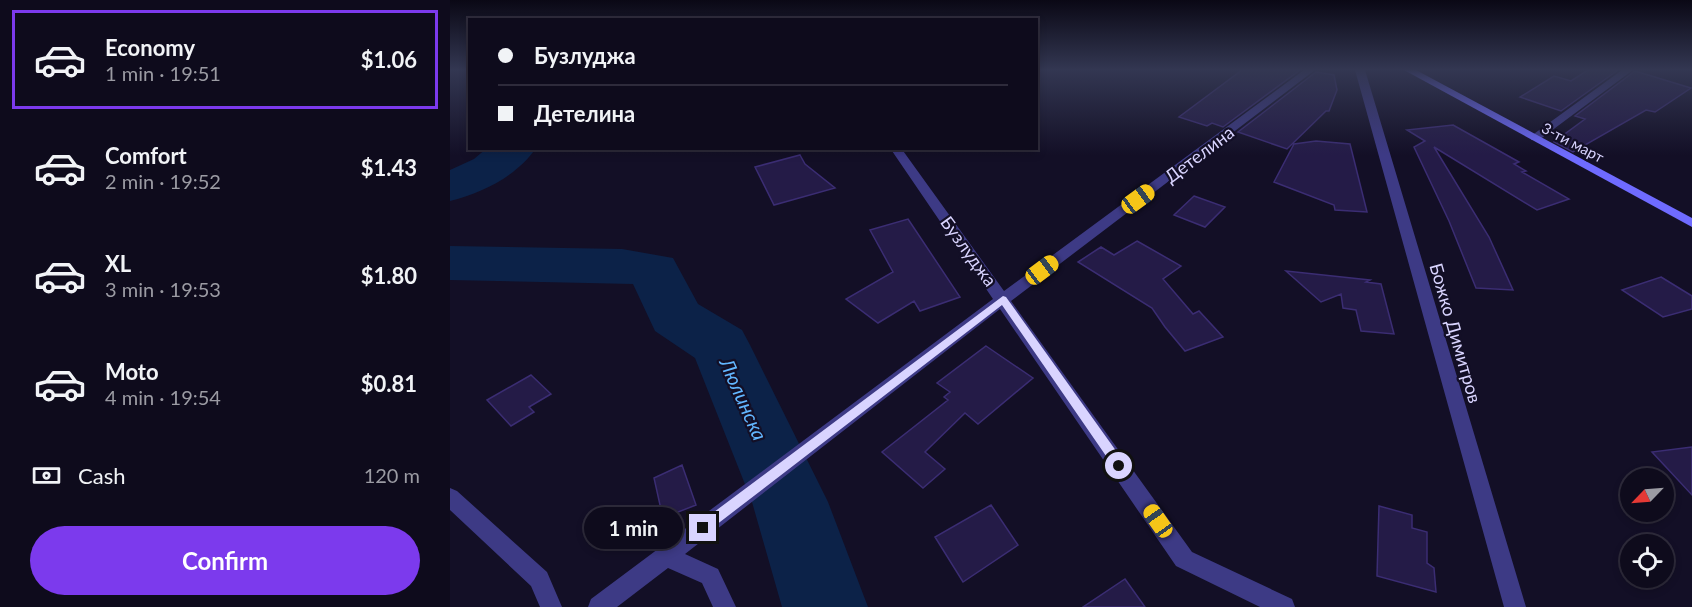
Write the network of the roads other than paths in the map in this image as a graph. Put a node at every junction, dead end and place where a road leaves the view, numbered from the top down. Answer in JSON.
{"nodes":[{"id":1,"x":1273,"y":98,"type":"edge"},
{"id":2,"x":1368,"y":98,"type":"edge"},
{"id":3,"x":1461,"y":98,"type":"edge"},
{"id":4,"x":1590,"y":98,"type":"edge"},
{"id":5,"x":1535,"y":138,"type":"junction"},
{"id":6,"x":897,"y":150,"type":"edge"},
{"id":7,"x":1692,"y":223,"type":"edge"},
{"id":8,"x":1003,"y":299,"type":"junction"},
{"id":9,"x":450,"y":497,"type":"edge"},
{"id":10,"x":665,"y":556,"type":"junction"},
{"id":11,"x":551,"y":607,"type":"edge"},
{"id":12,"x":599,"y":607,"type":"edge"},
{"id":13,"x":725,"y":607,"type":"edge"},
{"id":14,"x":1284,"y":607,"type":"edge"},
{"id":15,"x":1515,"y":607,"type":"edge"}],
"edges":[{"from":1,"to":8,"type":"street","name":"Детелина"},
{"from":2,"to":15,"type":"street","name":"Божко Димитров"},
{"from":3,"to":5,"type":"street","name":"3-ти март"},
{"from":4,"to":5,"type":"street"},
{"from":5,"to":7,"type":"street","name":"3-ти март"},
{"from":6,"to":8,"type":"street","name":"Бузлуджа"},
{"from":8,"to":10,"type":"street","name":"Детелина"},
{"from":8,"to":14,"type":"street","name":"Бузлуджа"},
{"from":9,"to":11,"type":"street"},
{"from":10,"to":12,"type":"street","name":"Детелина"},
{"from":10,"to":13,"type":"street"}]}
